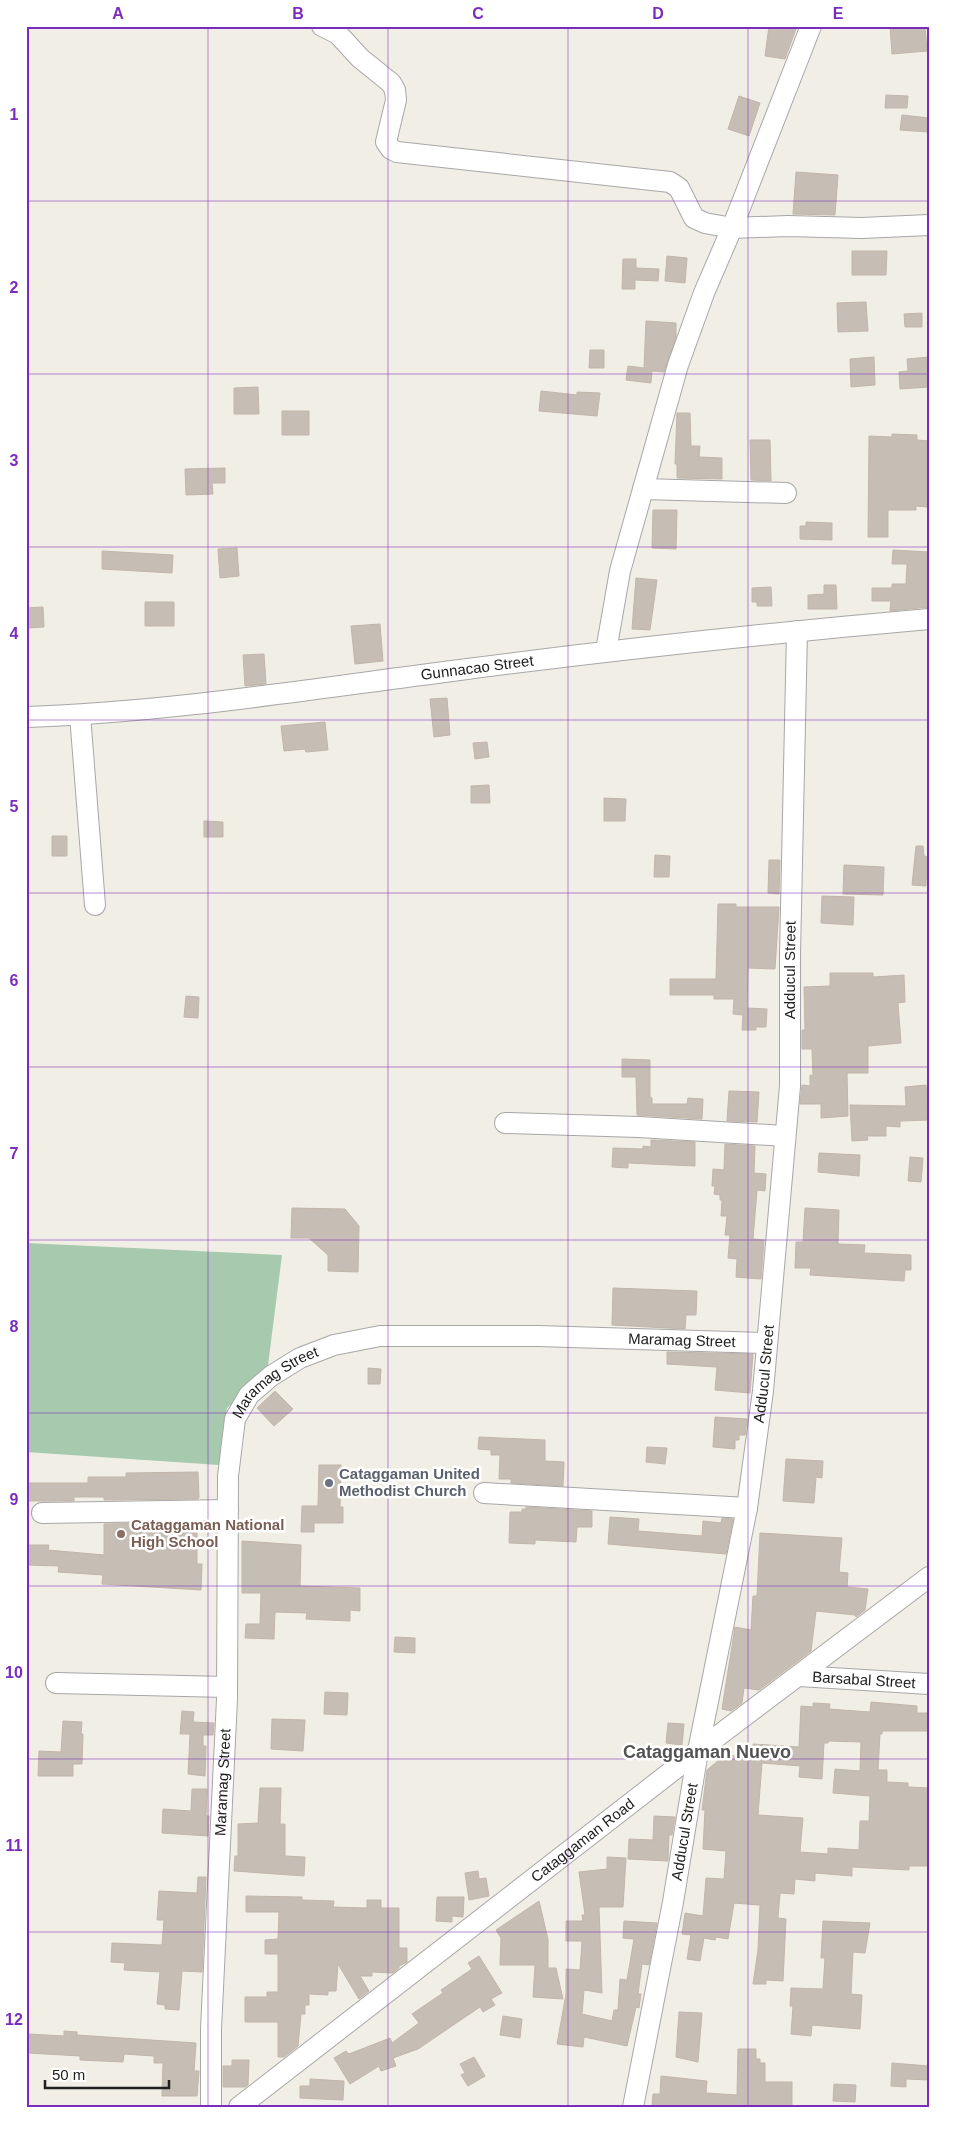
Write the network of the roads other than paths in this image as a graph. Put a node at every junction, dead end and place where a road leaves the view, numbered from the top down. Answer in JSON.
{"nodes":[{"id":1,"x":322,"y":26,"type":"edge"},
{"id":2,"x":811,"y":26,"type":"edge"},
{"id":3,"x":929,"y":225,"type":"edge"},
{"id":4,"x":732,"y":228,"type":"junction"},
{"id":5,"x":642,"y":489,"type":"junction"},
{"id":6,"x":786,"y":493,"type":"dead end"},
{"id":7,"x":929,"y":619,"type":"edge"},
{"id":8,"x":798,"y":631,"type":"junction"},
{"id":9,"x":606,"y":651,"type":"junction"},
{"id":10,"x":80,"y":715,"type":"junction"},
{"id":11,"x":26,"y":717,"type":"edge"},
{"id":12,"x":95,"y":905,"type":"dead end"},
{"id":13,"x":505,"y":1123,"type":"dead end"},
{"id":14,"x":786,"y":1136,"type":"junction"},
{"id":15,"x":767,"y":1344,"type":"junction"},
{"id":16,"x":484,"y":1493,"type":"dead end"},
{"id":17,"x":747,"y":1508,"type":"junction"},
{"id":18,"x":228,"y":1510,"type":"junction"},
{"id":19,"x":42,"y":1513,"type":"dead end"},
{"id":20,"x":929,"y":1577,"type":"edge"},
{"id":21,"x":799,"y":1676,"type":"junction"},
{"id":22,"x":56,"y":1683,"type":"dead end"},
{"id":23,"x":929,"y":1684,"type":"edge"},
{"id":24,"x":227,"y":1687,"type":"junction"},
{"id":25,"x":698,"y":1751,"type":"junction"},
{"id":26,"x":211,"y":2107,"type":"edge"},
{"id":27,"x":239,"y":2107,"type":"edge"},
{"id":28,"x":634,"y":2107,"type":"edge"}],
"edges":[{"from":1,"to":4,"type":"street"},
{"from":2,"to":4,"type":"street"},
{"from":3,"to":4,"type":"street"},
{"from":4,"to":5,"type":"street"},
{"from":5,"to":6,"type":"street"},
{"from":5,"to":9,"type":"street"},
{"from":7,"to":8,"type":"street","name":"Gunnacao Street"},
{"from":8,"to":9,"type":"street","name":"Gunnacao Street"},
{"from":8,"to":14,"type":"street","name":"Adducul Street"},
{"from":9,"to":10,"type":"street","name":"Gunnacao Street"},
{"from":10,"to":11,"type":"street","name":"Gunnacao Street"},
{"from":10,"to":12,"type":"street"},
{"from":13,"to":14,"type":"street"},
{"from":14,"to":15,"type":"street","name":"Adducul Street"},
{"from":15,"to":17,"type":"street","name":"Adducul Street"},
{"from":15,"to":18,"type":"street","name":"Maramag Street"},
{"from":16,"to":17,"type":"street"},
{"from":17,"to":25,"type":"street","name":"Adducul Street"},
{"from":18,"to":19,"type":"street"},
{"from":18,"to":24,"type":"street","name":"Maramag Street"},
{"from":20,"to":21,"type":"street","name":"Cataggaman Road"},
{"from":21,"to":23,"type":"street","name":"Barsabal Street"},
{"from":21,"to":25,"type":"street","name":"Cataggaman Road"},
{"from":22,"to":24,"type":"street"},
{"from":24,"to":26,"type":"street","name":"Maramag Street"},
{"from":25,"to":27,"type":"street","name":"Cataggaman Road"},
{"from":25,"to":28,"type":"street","name":"Adducul Street"}]}
